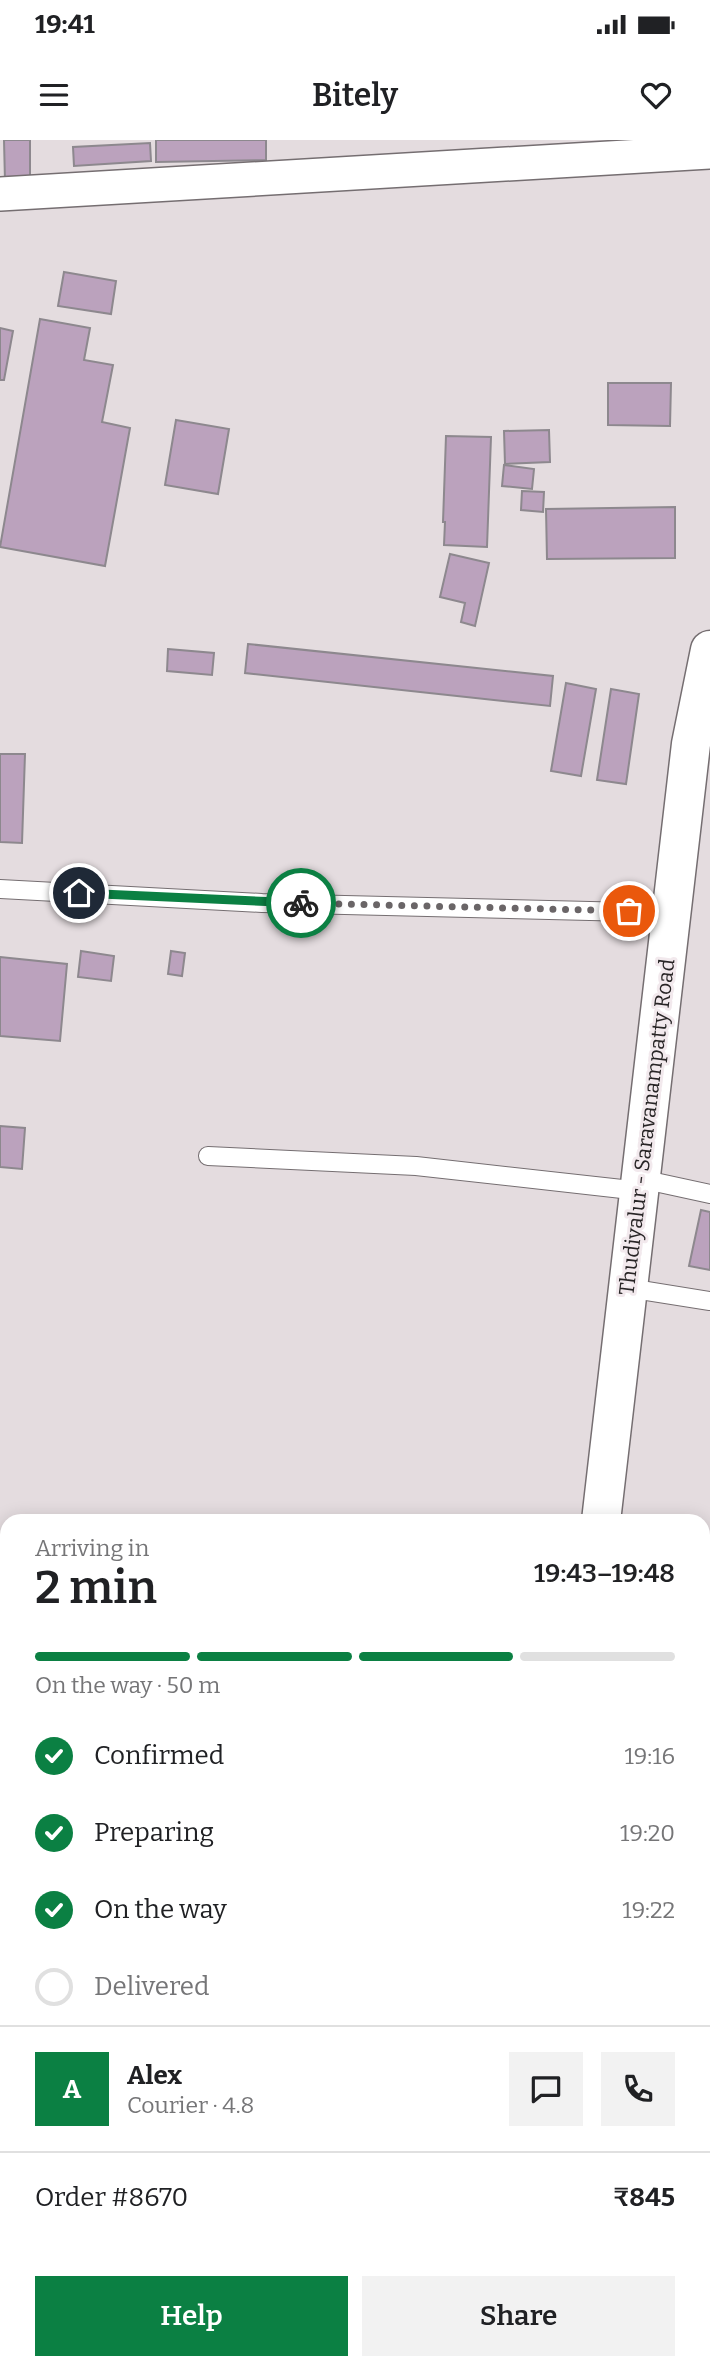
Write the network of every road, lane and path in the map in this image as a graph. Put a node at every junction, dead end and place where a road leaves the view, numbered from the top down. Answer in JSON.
{"nodes":[{"id":1,"x":710,"y":152,"type":"edge"},
{"id":2,"x":0,"y":194,"type":"edge"},
{"id":3,"x":710,"y":650,"type":"edge"},
{"id":4,"x":0,"y":889,"type":"edge"},
{"id":5,"x":672,"y":913,"type":"junction"},
{"id":6,"x":208,"y":1156,"type":"dead end"},
{"id":7,"x":640,"y":1185,"type":"junction"},
{"id":8,"x":710,"y":1194,"type":"edge"},
{"id":9,"x":628,"y":1288,"type":"junction"},
{"id":10,"x":710,"y":1301,"type":"edge"},
{"id":11,"x":602,"y":1514,"type":"edge"}],
"edges":[{"from":1,"to":2,"type":"street"},
{"from":3,"to":5,"type":"main road","name":"Thudiyalur - Saravanampatty Road"},
{"from":4,"to":5,"type":"lane"},
{"from":5,"to":7,"type":"main road","name":"Thudiyalur - Saravanampatty Road"},
{"from":6,"to":7,"type":"lane"},
{"from":7,"to":8,"type":"lane"},
{"from":7,"to":9,"type":"main road","name":"Thudiyalur - Saravanampatty Road"},
{"from":9,"to":10,"type":"lane"},
{"from":9,"to":11,"type":"main road","name":"Thudiyalur - Saravanampatty Road"}]}
